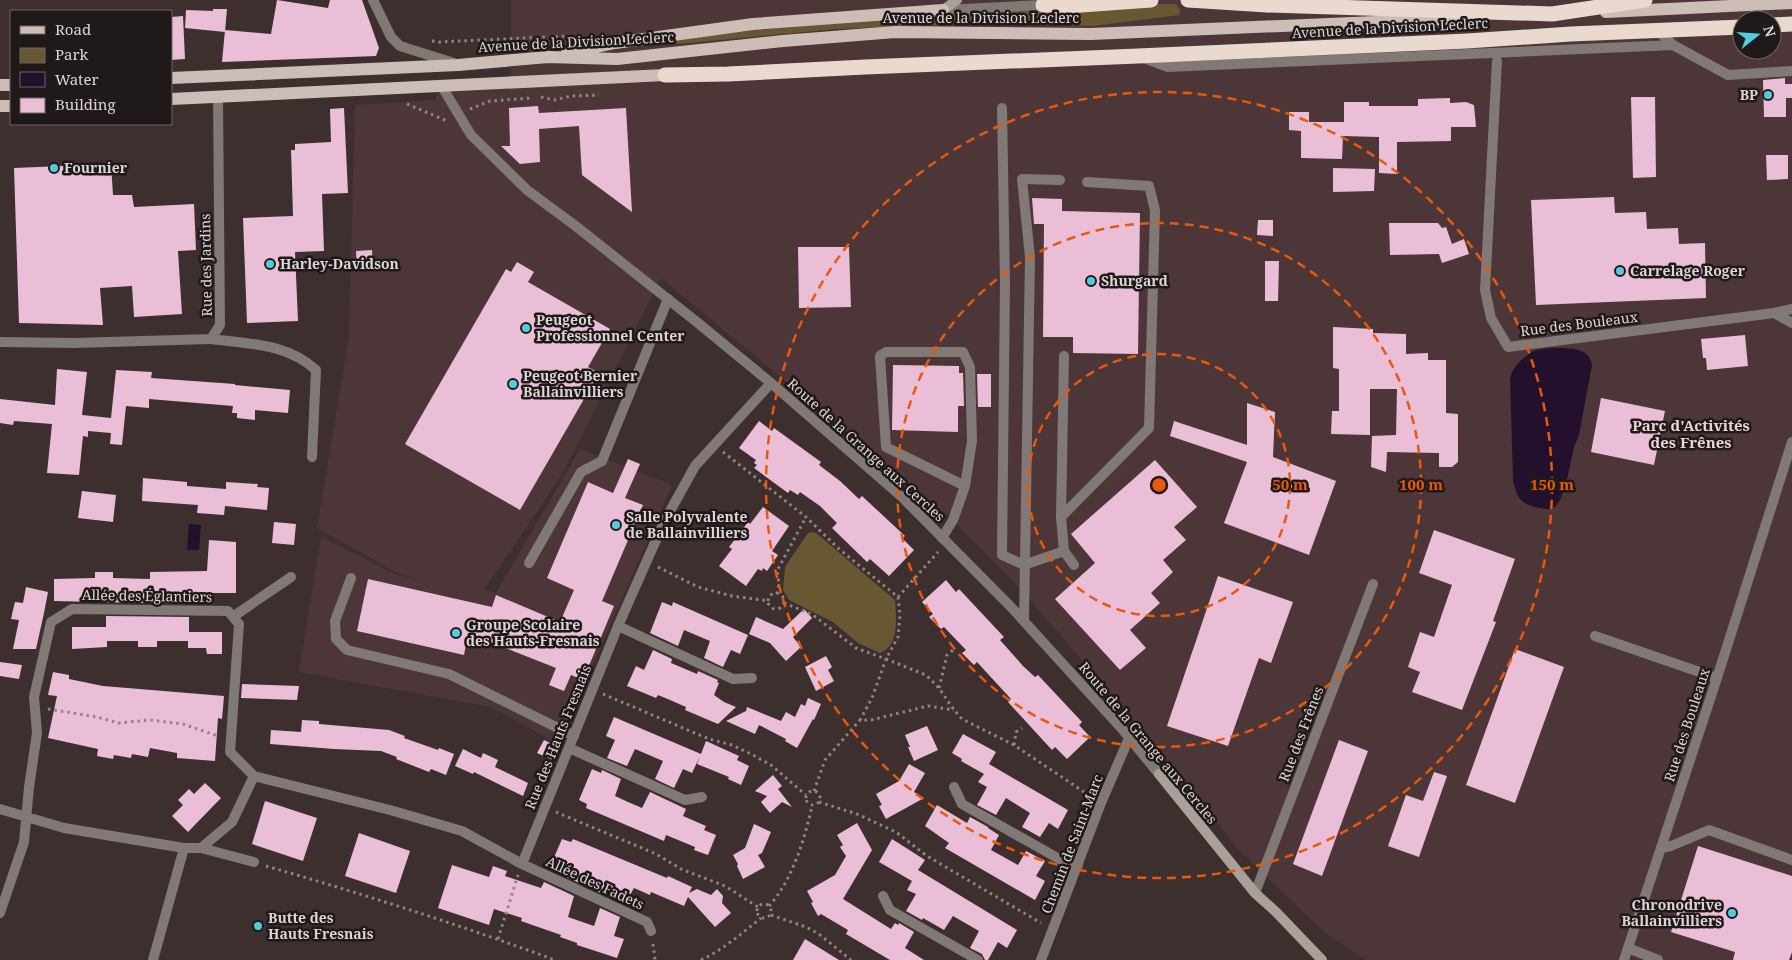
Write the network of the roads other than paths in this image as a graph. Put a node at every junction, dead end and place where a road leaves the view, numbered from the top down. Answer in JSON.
{"nodes":[{"id":1,"x":373,"y":0,"type":"edge"},
{"id":2,"x":957,"y":0,"type":"edge"},
{"id":3,"x":1152,"y":0,"type":"edge"},
{"id":4,"x":1188,"y":0,"type":"edge"},
{"id":5,"x":1644,"y":0,"type":"edge"},
{"id":6,"x":1039,"y":3,"type":"edge"},
{"id":7,"x":1792,"y":3,"type":"edge"},
{"id":8,"x":944,"y":10,"type":"junction"},
{"id":9,"x":1552,"y":14,"type":"junction"},
{"id":10,"x":1732,"y":27,"type":"edge"},
{"id":11,"x":1658,"y":31,"type":"junction"},
{"id":12,"x":1673,"y":45,"type":"junction"},
{"id":13,"x":1138,"y":56,"type":"junction"},
{"id":14,"x":548,"y":57,"type":"junction"},
{"id":15,"x":1497,"y":61,"type":"dead end"},
{"id":16,"x":458,"y":64,"type":"junction"},
{"id":17,"x":1792,"y":71,"type":"edge"},
{"id":18,"x":665,"y":75,"type":"joint"},
{"id":19,"x":172,"y":78,"type":"edge"},
{"id":20,"x":441,"y":85,"type":"junction"},
{"id":21,"x":218,"y":97,"type":"junction"},
{"id":22,"x":172,"y":99,"type":"edge"},
{"id":23,"x":1002,"y":108,"type":"dead end"},
{"id":24,"x":1060,"y":180,"type":"dead end"},
{"id":25,"x":1087,"y":182,"type":"dead end"},
{"id":26,"x":668,"y":299,"type":"junction"},
{"id":27,"x":1792,"y":309,"type":"edge"},
{"id":28,"x":1774,"y":313,"type":"junction"},
{"id":29,"x":1792,"y":323,"type":"edge"},
{"id":30,"x":211,"y":339,"type":"junction"},
{"id":31,"x":0,"y":342,"type":"edge"},
{"id":32,"x":1064,"y":356,"type":"dead end"},
{"id":33,"x":771,"y":384,"type":"junction"},
{"id":34,"x":1792,"y":442,"type":"edge"},
{"id":35,"x":312,"y":457,"type":"dead end"},
{"id":36,"x":965,"y":486,"type":"junction"},
{"id":37,"x":1060,"y":517,"type":"junction"},
{"id":38,"x":944,"y":540,"type":"junction"},
{"id":39,"x":1064,"y":551,"type":"junction"},
{"id":40,"x":529,"y":563,"type":"dead end"},
{"id":41,"x":1074,"y":565,"type":"dead end"},
{"id":42,"x":1024,"y":566,"type":"junction"},
{"id":43,"x":291,"y":577,"type":"dead end"},
{"id":44,"x":351,"y":578,"type":"dead end"},
{"id":45,"x":1373,"y":584,"type":"dead end"},
{"id":46,"x":234,"y":616,"type":"junction"},
{"id":47,"x":1024,"y":621,"type":"junction"},
{"id":48,"x":618,"y":626,"type":"junction"},
{"id":49,"x":1594,"y":636,"type":"dead end"},
{"id":50,"x":752,"y":678,"type":"dead end"},
{"id":51,"x":1717,"y":678,"type":"junction"},
{"id":52,"x":574,"y":736,"type":"junction"},
{"id":53,"x":1129,"y":738,"type":"junction"},
{"id":54,"x":569,"y":748,"type":"junction"},
{"id":55,"x":254,"y":776,"type":"junction"},
{"id":56,"x":954,"y":787,"type":"dead end"},
{"id":57,"x":702,"y":797,"type":"dead end"},
{"id":58,"x":0,"y":809,"type":"edge"},
{"id":59,"x":26,"y":818,"type":"junction"},
{"id":60,"x":184,"y":848,"type":"junction"},
{"id":61,"x":201,"y":848,"type":"junction"},
{"id":62,"x":1661,"y":848,"type":"junction"},
{"id":63,"x":1792,"y":860,"type":"edge"},
{"id":64,"x":254,"y":862,"type":"road end"},
{"id":65,"x":522,"y":864,"type":"junction"},
{"id":66,"x":1078,"y":865,"type":"junction"},
{"id":67,"x":1255,"y":893,"type":"junction"},
{"id":68,"x":883,"y":896,"type":"dead end"},
{"id":69,"x":0,"y":913,"type":"edge"},
{"id":70,"x":651,"y":931,"type":"dead end"},
{"id":71,"x":1628,"y":948,"type":"junction"},
{"id":72,"x":153,"y":960,"type":"edge"},
{"id":73,"x":978,"y":960,"type":"edge"},
{"id":74,"x":1041,"y":960,"type":"edge"},
{"id":75,"x":1322,"y":960,"type":"edge"},
{"id":76,"x":1624,"y":960,"type":"edge"},
{"id":77,"x":1658,"y":960,"type":"edge"}],
"edges":[{"from":1,"to":16,"type":"street"},
{"from":2,"to":8,"type":"street"},
{"from":3,"to":6,"type":"highway"},
{"from":4,"to":9,"type":"highway"},
{"from":5,"to":9,"type":"highway"},
{"from":6,"to":8,"type":"street"},
{"from":7,"to":9,"type":"main road","name":"Avenue de la Division Leclerc"},
{"from":8,"to":14,"type":"main road"},
{"from":9,"to":14,"type":"main road","name":"Avenue de la Division Leclerc"},
{"from":10,"to":11,"type":"highway","name":"Avenue de la Division Leclerc"},
{"from":11,"to":12,"type":"street"},
{"from":11,"to":13,"type":"highway","name":"Avenue de la Division Leclerc"},
{"from":12,"to":13,"type":"street"},
{"from":12,"to":17,"type":"street"},
{"from":13,"to":18,"type":"highway","name":"Avenue de la Division Leclerc"},
{"from":14,"to":16,"type":"main road","name":"Avenue de la Division Leclerc"},
{"from":15,"to":28,"type":"street","name":"Rue des Bouleaux"},
{"from":16,"to":19,"type":"main road","name":"Avenue de la Division Leclerc"},
{"from":18,"to":20,"type":"main road","name":"Avenue de la Division Leclerc"},
{"from":20,"to":21,"type":"main road","name":"Avenue de la Division Leclerc"},
{"from":20,"to":26,"type":"street","name":"Route de la Grange aux Cercles"},
{"from":21,"to":22,"type":"main road","name":"Avenue de la Division Leclerc"},
{"from":21,"to":30,"type":"street","name":"Rue des Jardins"},
{"from":23,"to":42,"type":"street"},
{"from":24,"to":42,"type":"street"},
{"from":25,"to":37,"type":"street"},
{"from":26,"to":33,"type":"street","name":"Route de la Grange aux Cercles"},
{"from":26,"to":40,"type":"street"},
{"from":27,"to":28,"type":"street"},
{"from":28,"to":29,"type":"street"},
{"from":30,"to":31,"type":"street"},
{"from":30,"to":35,"type":"street"},
{"from":32,"to":37,"type":"street"},
{"from":33,"to":38,"type":"street","name":"Route de la Grange aux Cercles"},
{"from":33,"to":48,"type":"street","name":"Rue des Hauts Fresnais"},
{"from":34,"to":51,"type":"street","name":"Rue des Bouleaux"},
{"from":36,"to":36,"type":"street"},
{"from":36,"to":38,"type":"street"},
{"from":37,"to":39,"type":"street"},
{"from":38,"to":47,"type":"street","name":"Route de la Grange aux Cercles"},
{"from":39,"to":41,"type":"street"},
{"from":39,"to":42,"type":"street"},
{"from":42,"to":47,"type":"street"},
{"from":43,"to":46,"type":"street"},
{"from":44,"to":52,"type":"street"},
{"from":45,"to":67,"type":"street","name":"Rue des Frênes"},
{"from":46,"to":55,"type":"street"},
{"from":46,"to":59,"type":"street","name":"Allée des Églantiers"},
{"from":47,"to":53,"type":"street","name":"Route de la Grange aux Cercles"},
{"from":48,"to":50,"type":"street"},
{"from":48,"to":52,"type":"street","name":"Rue des Hauts Fresnais"},
{"from":49,"to":51,"type":"street"},
{"from":51,"to":62,"type":"street","name":"Rue des Bouleaux"},
{"from":52,"to":54,"type":"street","name":"Rue des Hauts Fresnais"},
{"from":53,"to":66,"type":"street","name":"Chemin de Saint-Marc"},
{"from":53,"to":67,"type":"street","name":"Route de la Grange aux Cercles"},
{"from":54,"to":57,"type":"street"},
{"from":54,"to":65,"type":"street","name":"Rue des Hauts Fresnais"},
{"from":55,"to":61,"type":"street"},
{"from":55,"to":65,"type":"street"},
{"from":56,"to":66,"type":"street"},
{"from":58,"to":59,"type":"street"},
{"from":59,"to":60,"type":"street"},
{"from":59,"to":69,"type":"street","name":"Allée des Églantiers"},
{"from":60,"to":61,"type":"street"},
{"from":60,"to":72,"type":"street"},
{"from":61,"to":64,"type":"street"},
{"from":62,"to":63,"type":"street"},
{"from":62,"to":71,"type":"street","name":"Rue des Bouleaux"},
{"from":65,"to":70,"type":"street","name":"Allée des Fadets"},
{"from":66,"to":74,"type":"street","name":"Chemin de Saint-Marc"},
{"from":67,"to":75,"type":"street","name":"Route de la Grange aux Cercles"},
{"from":68,"to":73,"type":"street"},
{"from":71,"to":76,"type":"street","name":"Rue des Bouleaux"},
{"from":71,"to":77,"type":"street"}]}
